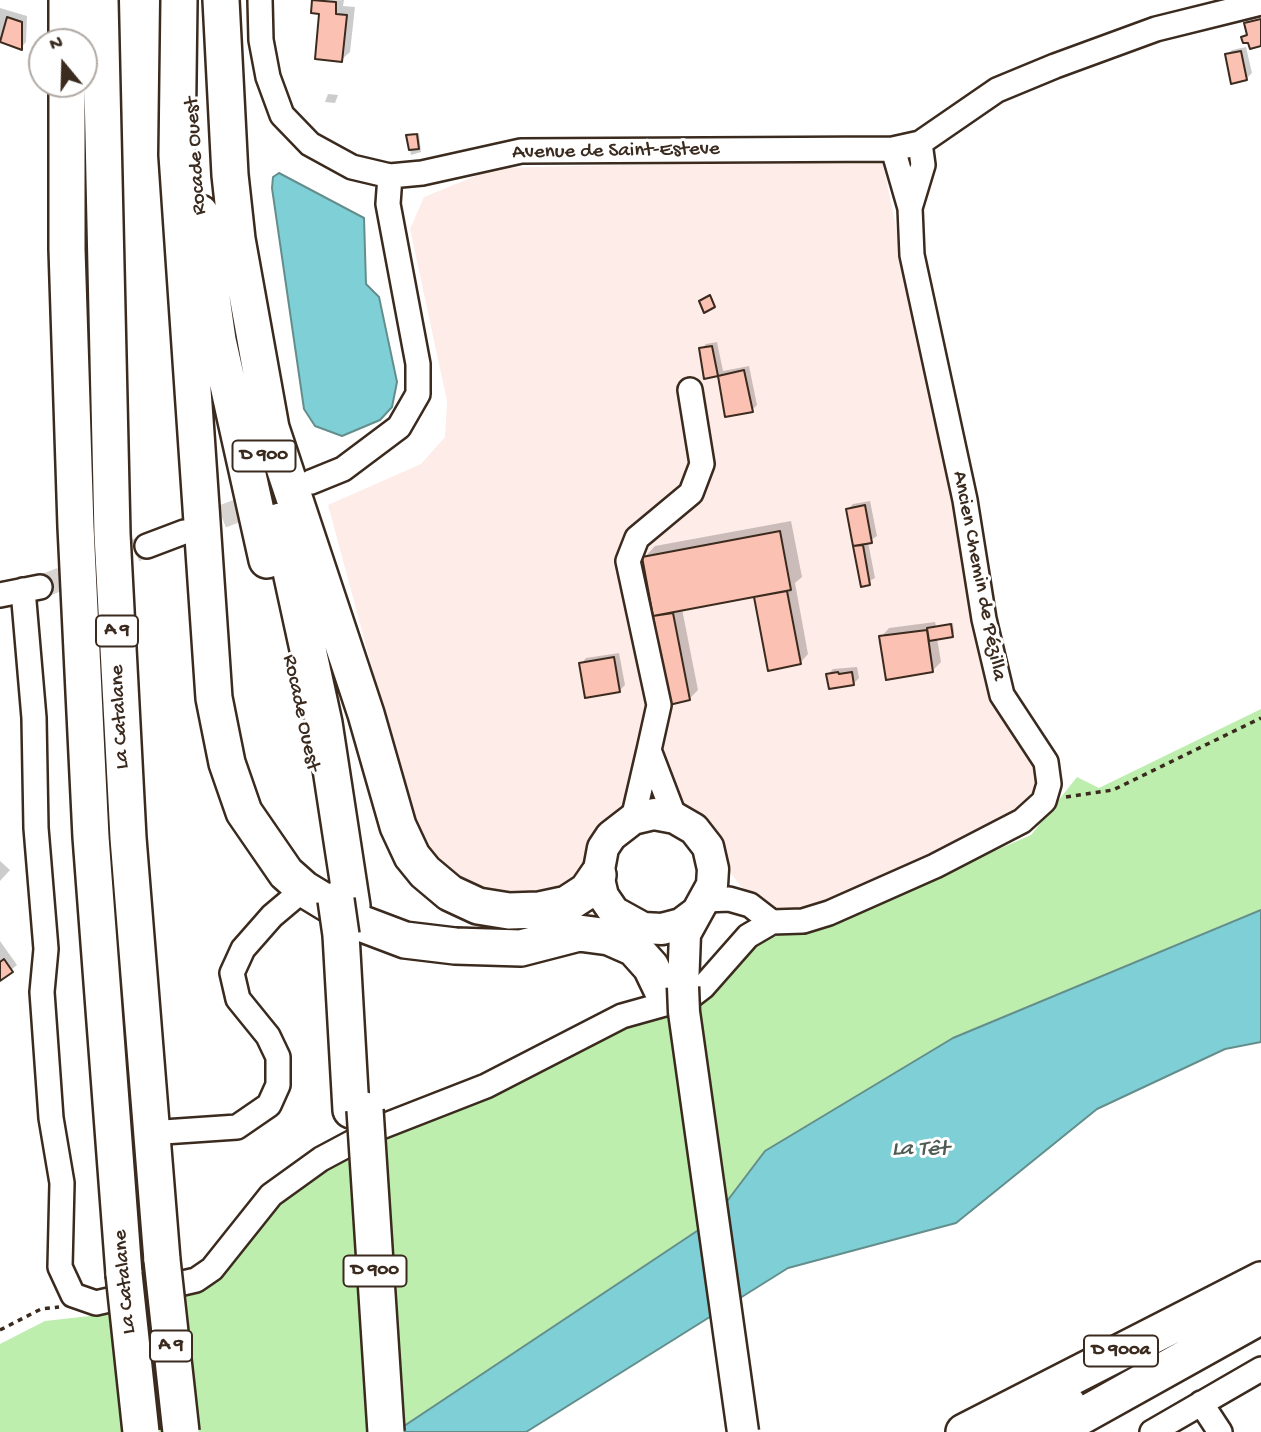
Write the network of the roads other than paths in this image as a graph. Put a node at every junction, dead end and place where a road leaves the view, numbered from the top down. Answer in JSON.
{"nodes":[{"id":1,"x":66,"y":0,"type":"edge"},
{"id":2,"x":100,"y":0,"type":"edge"},
{"id":3,"x":179,"y":0,"type":"edge"},
{"id":4,"x":189,"y":0,"type":"edge"},
{"id":5,"x":209,"y":0,"type":"edge"},
{"id":6,"x":221,"y":0,"type":"edge"},
{"id":7,"x":260,"y":0,"type":"edge"},
{"id":8,"x":1261,"y":3,"type":"edge"},
{"id":9,"x":67,"y":28,"type":"edge"},
{"id":10,"x":67,"y":98,"type":"edge"},
{"id":11,"x":920,"y":143,"type":"junction"},
{"id":12,"x":893,"y":149,"type":"junction"},
{"id":13,"x":390,"y":176,"type":"junction"},
{"id":14,"x":911,"y":208,"type":"junction"},
{"id":15,"x":690,"y":390,"type":"dead end"},
{"id":16,"x":311,"y":482,"type":"tunnel mouth"},
{"id":17,"x":184,"y":532,"type":"tunnel mouth"},
{"id":18,"x":147,"y":546,"type":"tunnel mouth"},
{"id":19,"x":0,"y":594,"type":"edge"},
{"id":20,"x":649,"y":750,"type":"junction"},
{"id":21,"x":675,"y":818,"type":"junction"},
{"id":22,"x":634,"y":819,"type":"junction"},
{"id":23,"x":598,"y":875,"type":"junction"},
{"id":24,"x":701,"y":906,"type":"junction"},
{"id":25,"x":338,"y":914,"type":"junction"},
{"id":26,"x":620,"y":917,"type":"junction"},
{"id":27,"x":772,"y":922,"type":"junction"},
{"id":28,"x":455,"y":946,"type":"junction"},
{"id":29,"x":673,"y":989,"type":"junction"},
{"id":30,"x":358,"y":1110,"type":"junction"},
{"id":31,"x":149,"y":1133,"type":"junction"},
{"id":32,"x":1261,"y":1280,"type":"edge"},
{"id":33,"x":1261,"y":1292,"type":"edge"},
{"id":34,"x":1261,"y":1316,"type":"edge"},
{"id":35,"x":1261,"y":1328,"type":"edge"},
{"id":36,"x":1261,"y":1369,"type":"edge"},
{"id":37,"x":1201,"y":1403,"type":"junction"},
{"id":38,"x":1178,"y":1425,"type":"edge"},
{"id":39,"x":141,"y":1432,"type":"edge"},
{"id":40,"x":180,"y":1432,"type":"edge"},
{"id":41,"x":372,"y":1432,"type":"edge"},
{"id":42,"x":386,"y":1432,"type":"edge"},
{"id":43,"x":725,"y":1432,"type":"edge"},
{"id":44,"x":743,"y":1432,"type":"edge"},
{"id":45,"x":964,"y":1432,"type":"edge"},
{"id":46,"x":1017,"y":1432,"type":"edge"},
{"id":47,"x":1053,"y":1432,"type":"edge"},
{"id":48,"x":1087,"y":1432,"type":"edge"},
{"id":49,"x":1152,"y":1432,"type":"edge"},
{"id":50,"x":1220,"y":1432,"type":"edge"}],
"edges":[{"from":1,"to":9,"type":"highway"},
{"from":2,"to":31,"type":"highway","name":"La Catalane","number":"A 9"},
{"from":3,"to":25,"type":"highway"},
{"from":4,"to":25,"type":"highway","name":"Rocade Ouest","number":"D 900"},
{"from":5,"to":25,"type":"highway","name":"Rocade Ouest","number":"D 900"},
{"from":6,"to":23,"type":"highway"},
{"from":7,"to":13,"type":"street","name":"Avenue de Saint-Esteve"},
{"from":8,"to":11,"type":"street"},
{"from":10,"to":39,"type":"highway","name":"La Catalane","number":"A 9","bridge":true},
{"from":11,"to":12,"type":"street","name":"Avenue de Saint-Esteve"},
{"from":11,"to":14,"type":"street","name":"Ancien Chemin de Pézilla"},
{"from":12,"to":13,"type":"street","name":"Avenue de Saint-Esteve"},
{"from":12,"to":14,"type":"street","name":"Ancien Chemin de Pézilla"},
{"from":13,"to":16,"type":"street"},
{"from":14,"to":27,"type":"street","name":"Ancien Chemin de Pézilla"},
{"from":15,"to":20,"type":"street"},
{"from":17,"to":18,"type":"street"},
{"from":19,"to":27,"type":"street"},
{"from":20,"to":21,"type":"street"},
{"from":20,"to":22,"type":"street"},
{"from":21,"to":22,"type":"main road"},
{"from":21,"to":24,"type":"main road"},
{"from":22,"to":23,"type":"main road"},
{"from":23,"to":26,"type":"main road"},
{"from":24,"to":26,"type":"main road"},
{"from":24,"to":27,"type":"street"},
{"from":24,"to":29,"type":"main road"},
{"from":25,"to":28,"type":"highway"},
{"from":25,"to":30,"type":"highway","name":"Rocade Ouest","number":"D 900"},
{"from":25,"to":31,"type":"street"},
{"from":26,"to":28,"type":"highway"},
{"from":26,"to":29,"type":"main road"},
{"from":28,"to":29,"type":"highway"},
{"from":29,"to":43,"type":"main road"},
{"from":29,"to":44,"type":"main road","bridge":true},
{"from":30,"to":41,"type":"highway","name":"Rocade Ouest","number":"D 900"},
{"from":30,"to":42,"type":"highway","name":"Rocade Ouest","number":"D 900","bridge":true},
{"from":31,"to":40,"type":"highway","name":"La Catalane","number":"A 9","bridge":true},
{"from":32,"to":45,"type":"highway","number":"D 900a"},
{"from":33,"to":46,"type":"highway","number":"D 900a"},
{"from":34,"to":47,"type":"highway","number":"D 900a"},
{"from":35,"to":48,"type":"highway","number":"D 900a"},
{"from":36,"to":37,"type":"street"},
{"from":37,"to":38,"type":"street"},
{"from":37,"to":50,"type":"street"},
{"from":38,"to":49,"type":"street"}]}
